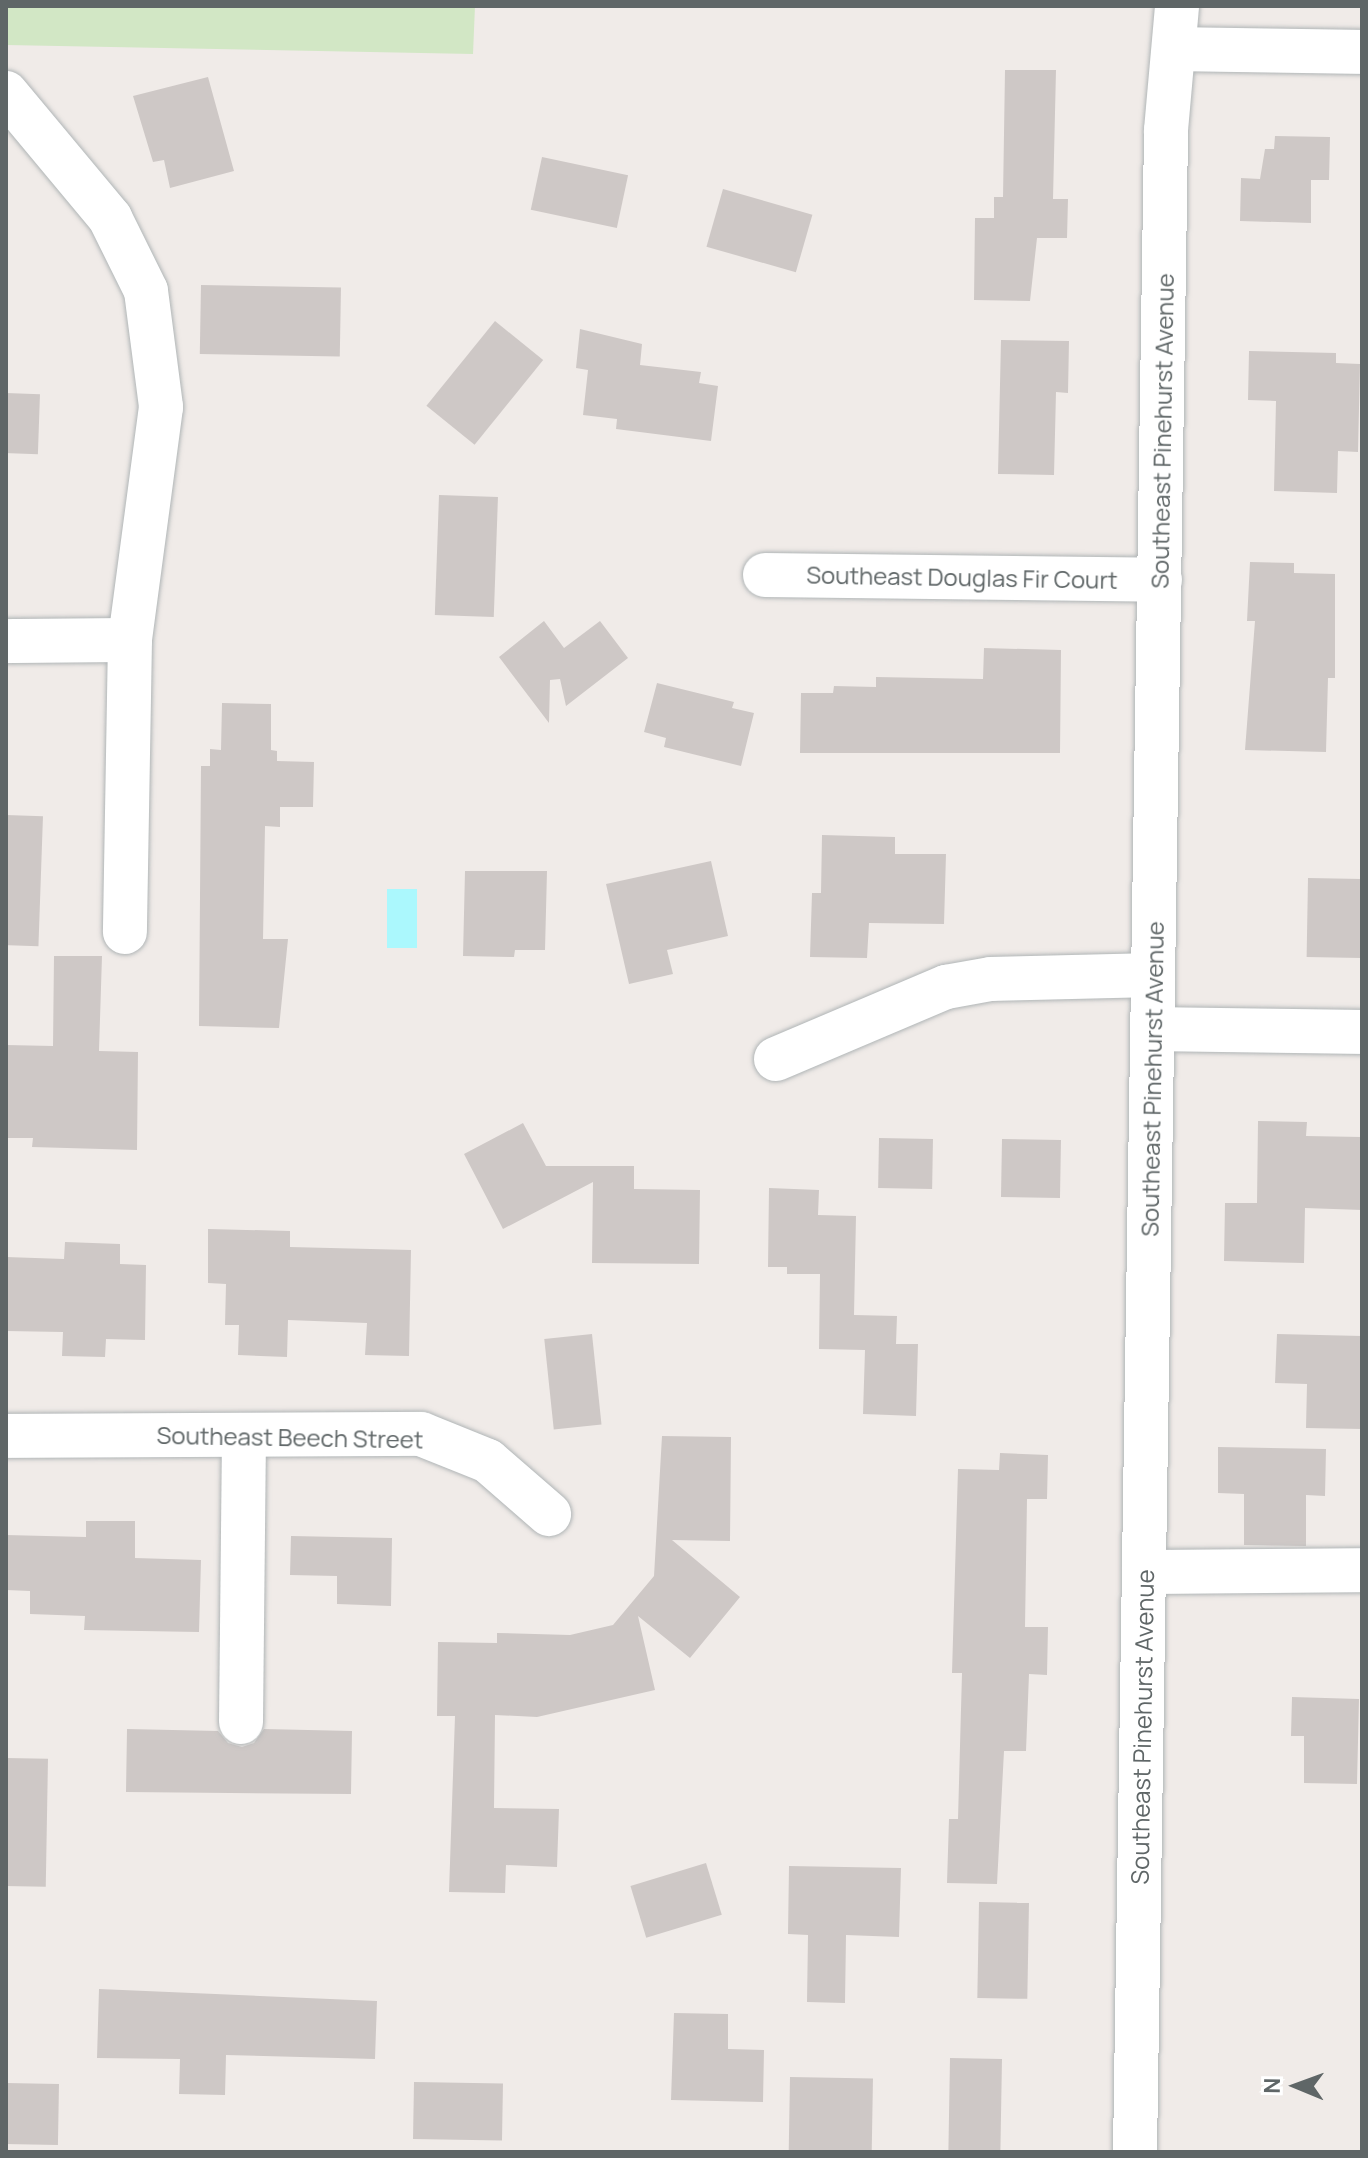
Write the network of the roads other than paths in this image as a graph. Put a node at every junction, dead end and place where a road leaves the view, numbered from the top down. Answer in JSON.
{"nodes":[{"id":1,"x":1177,"y":6,"type":"edge"},
{"id":2,"x":1176,"y":49,"type":"junction"},
{"id":3,"x":1362,"y":52,"type":"edge"},
{"id":4,"x":6,"y":93,"type":"edge"},
{"id":5,"x":765,"y":575,"type":"dead end"},
{"id":6,"x":1160,"y":580,"type":"junction"},
{"id":7,"x":130,"y":640,"type":"junction"},
{"id":8,"x":6,"y":641,"type":"edge"},
{"id":9,"x":125,"y":932,"type":"dead end"},
{"id":10,"x":1153,"y":975,"type":"junction"},
{"id":11,"x":1153,"y":1029,"type":"junction"},
{"id":12,"x":1362,"y":1032,"type":"edge"},
{"id":13,"x":776,"y":1059,"type":"dead end"},
{"id":14,"x":244,"y":1435,"type":"junction"},
{"id":15,"x":6,"y":1436,"type":"edge"},
{"id":16,"x":549,"y":1514,"type":"dead end"},
{"id":17,"x":1362,"y":1570,"type":"edge"},
{"id":18,"x":1144,"y":1572,"type":"junction"},
{"id":19,"x":241,"y":1722,"type":"dead end"},
{"id":20,"x":1135,"y":2152,"type":"edge"}],
"edges":[{"from":1,"to":2,"type":"street","name":"Southeast Pinehurst Avenue"},
{"from":2,"to":3,"type":"street"},
{"from":2,"to":6,"type":"street","name":"Southeast Pinehurst Avenue"},
{"from":4,"to":7,"type":"street"},
{"from":5,"to":6,"type":"street","name":"Southeast Douglas Fir Court"},
{"from":6,"to":10,"type":"street","name":"Southeast Pinehurst Avenue"},
{"from":7,"to":8,"type":"street"},
{"from":7,"to":9,"type":"street"},
{"from":10,"to":11,"type":"street","name":"Southeast Pinehurst Avenue"},
{"from":10,"to":13,"type":"street"},
{"from":11,"to":12,"type":"street"},
{"from":11,"to":18,"type":"street","name":"Southeast Pinehurst Avenue"},
{"from":14,"to":15,"type":"street","name":"Southeast Beech Street"},
{"from":14,"to":16,"type":"street","name":"Southeast Beech Street"},
{"from":14,"to":19,"type":"street"},
{"from":17,"to":18,"type":"street"},
{"from":18,"to":20,"type":"street","name":"Southeast Pinehurst Avenue"}]}
